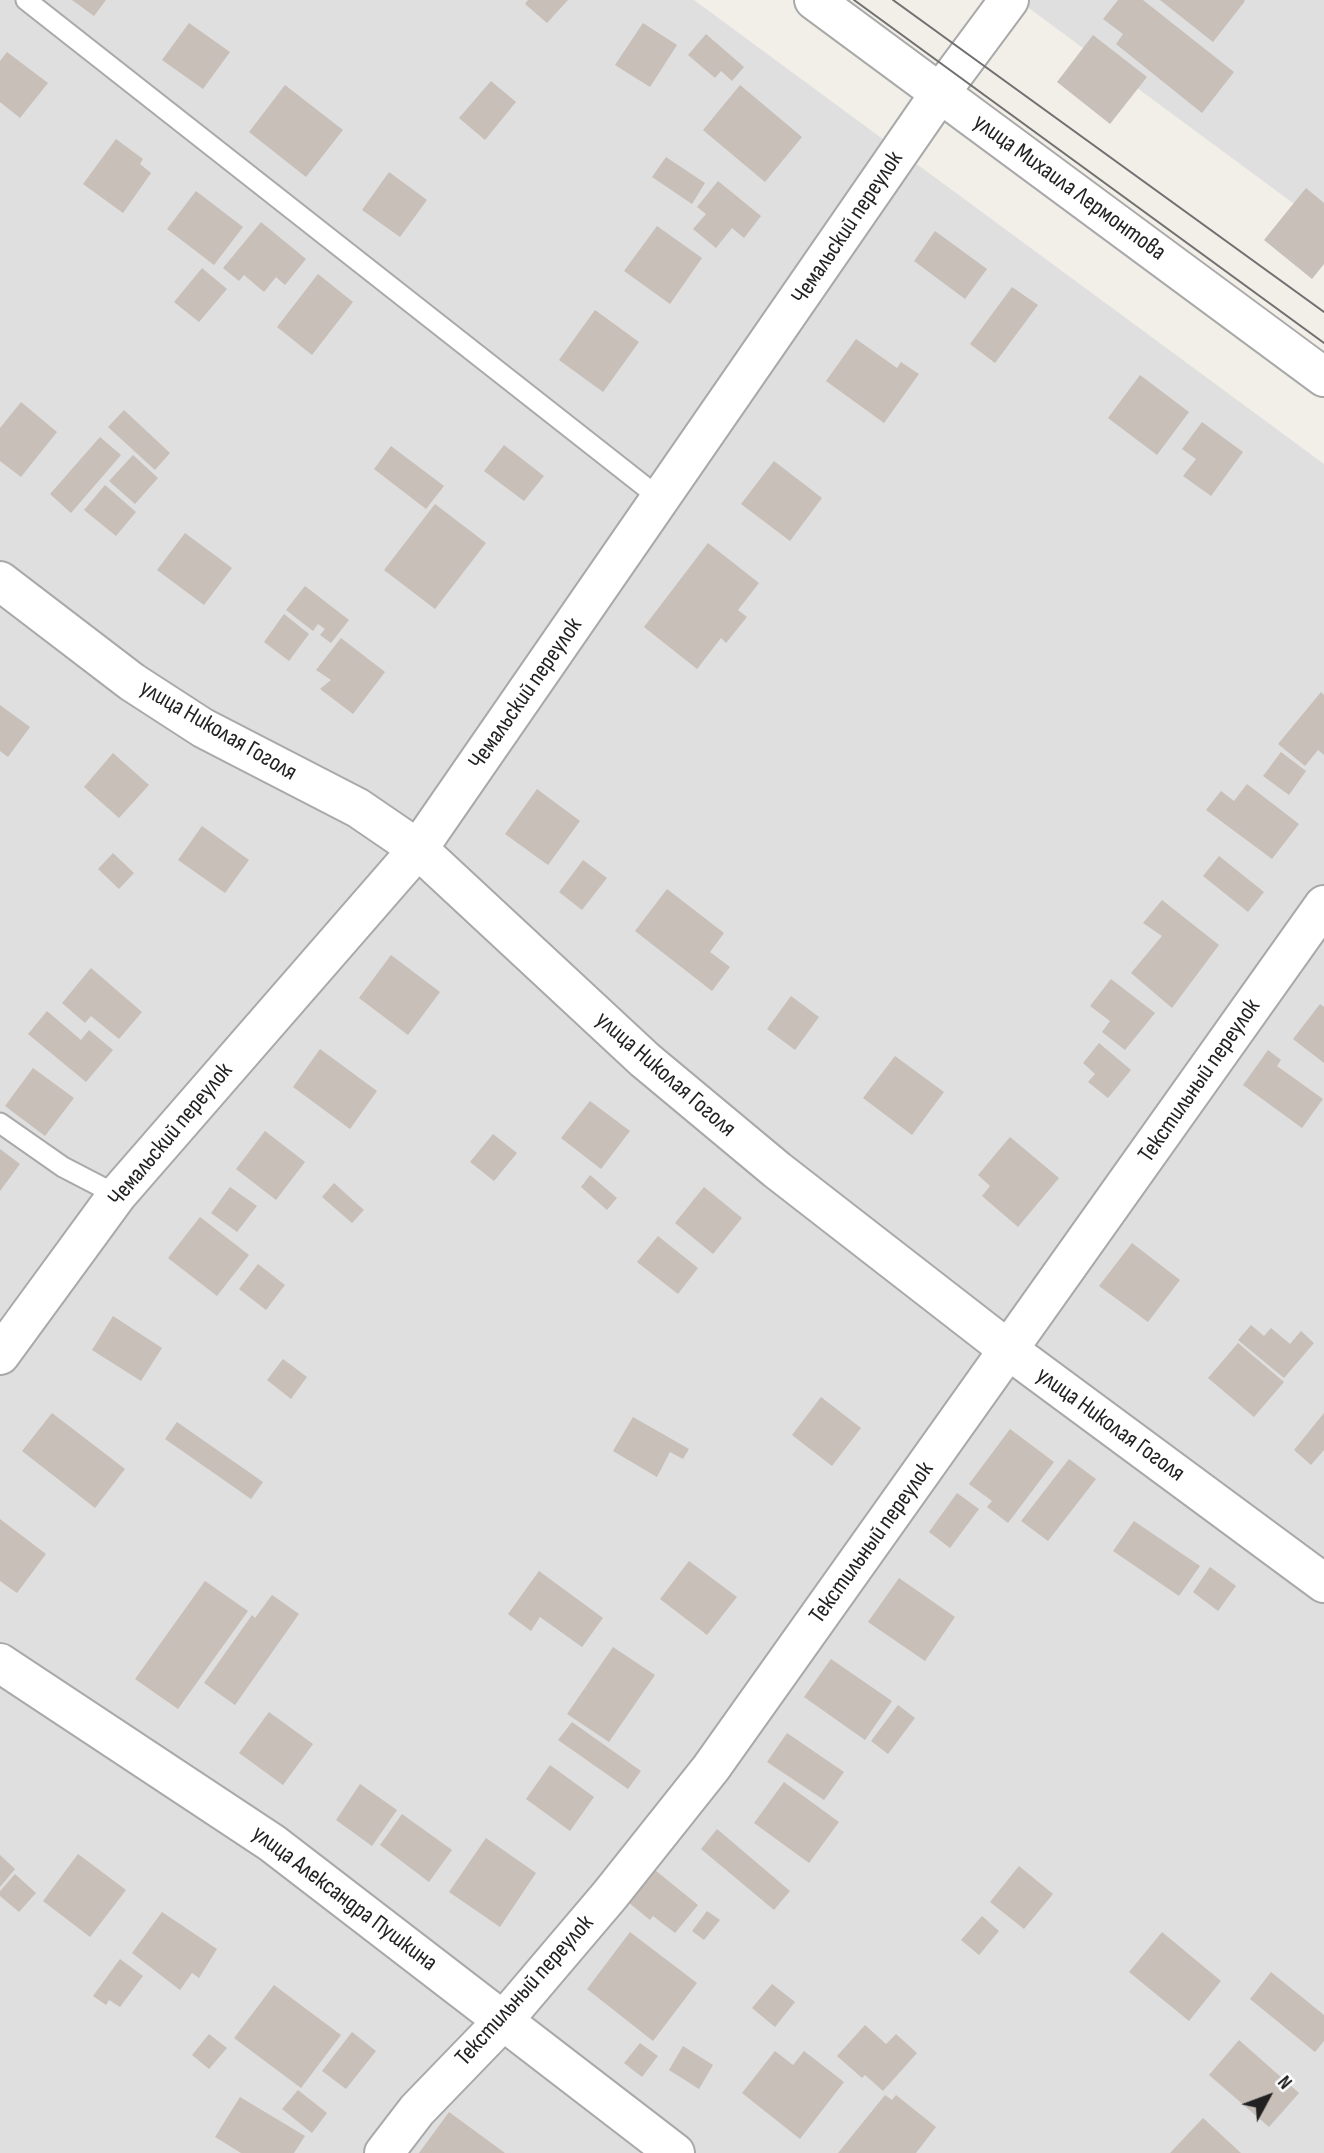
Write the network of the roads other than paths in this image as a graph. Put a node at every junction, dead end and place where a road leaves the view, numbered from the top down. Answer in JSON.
{"nodes":[{"id":1,"x":26,"y":0,"type":"edge"},
{"id":2,"x":814,"y":0,"type":"edge"},
{"id":3,"x":1009,"y":0,"type":"edge"},
{"id":4,"x":940,"y":93,"type":"junction"},
{"id":5,"x":1324,"y":377,"type":"edge"},
{"id":6,"x":662,"y":500,"type":"junction"},
{"id":7,"x":0,"y":581,"type":"edge"},
{"id":8,"x":418,"y":849,"type":"junction"},
{"id":9,"x":1324,"y":905,"type":"edge"},
{"id":10,"x":0,"y":1123,"type":"edge"},
{"id":11,"x":117,"y":1195,"type":"junction"},
{"id":12,"x":1010,"y":1351,"type":"junction"},
{"id":13,"x":0,"y":1355,"type":"edge"},
{"id":14,"x":1324,"y":1583,"type":"edge"},
{"id":15,"x":0,"y":1663,"type":"edge"},
{"id":16,"x":503,"y":2021,"type":"junction"},
{"id":17,"x":384,"y":2153,"type":"edge"},
{"id":18,"x":675,"y":2153,"type":"edge"}],
"edges":[{"from":1,"to":6,"type":"lane"},
{"from":2,"to":4,"type":"street","name":"улица Михаила Лермонтова"},
{"from":3,"to":4,"type":"street","name":"Чемальский переулок"},
{"from":4,"to":5,"type":"street","name":"улица Михаила Лермонтова"},
{"from":4,"to":6,"type":"street","name":"Чемальский переулок"},
{"from":6,"to":8,"type":"street","name":"Чемальский переулок"},
{"from":7,"to":8,"type":"street","name":"улица Николая Гоголя"},
{"from":8,"to":11,"type":"street","name":"Чемальский переулок"},
{"from":8,"to":12,"type":"street","name":"улица Николая Гоголя"},
{"from":9,"to":12,"type":"street","name":"Текстильный переулок"},
{"from":10,"to":11,"type":"lane"},
{"from":11,"to":13,"type":"street","name":"Чемальский переулок"},
{"from":12,"to":14,"type":"street","name":"улица Николая Гоголя"},
{"from":12,"to":16,"type":"street","name":"Текстильный переулок"},
{"from":15,"to":16,"type":"street","name":"улица Александра Пушкина"},
{"from":16,"to":17,"type":"street","name":"Текстильный переулок"},
{"from":16,"to":18,"type":"street","name":"улица Александра Пушкина"}]}
